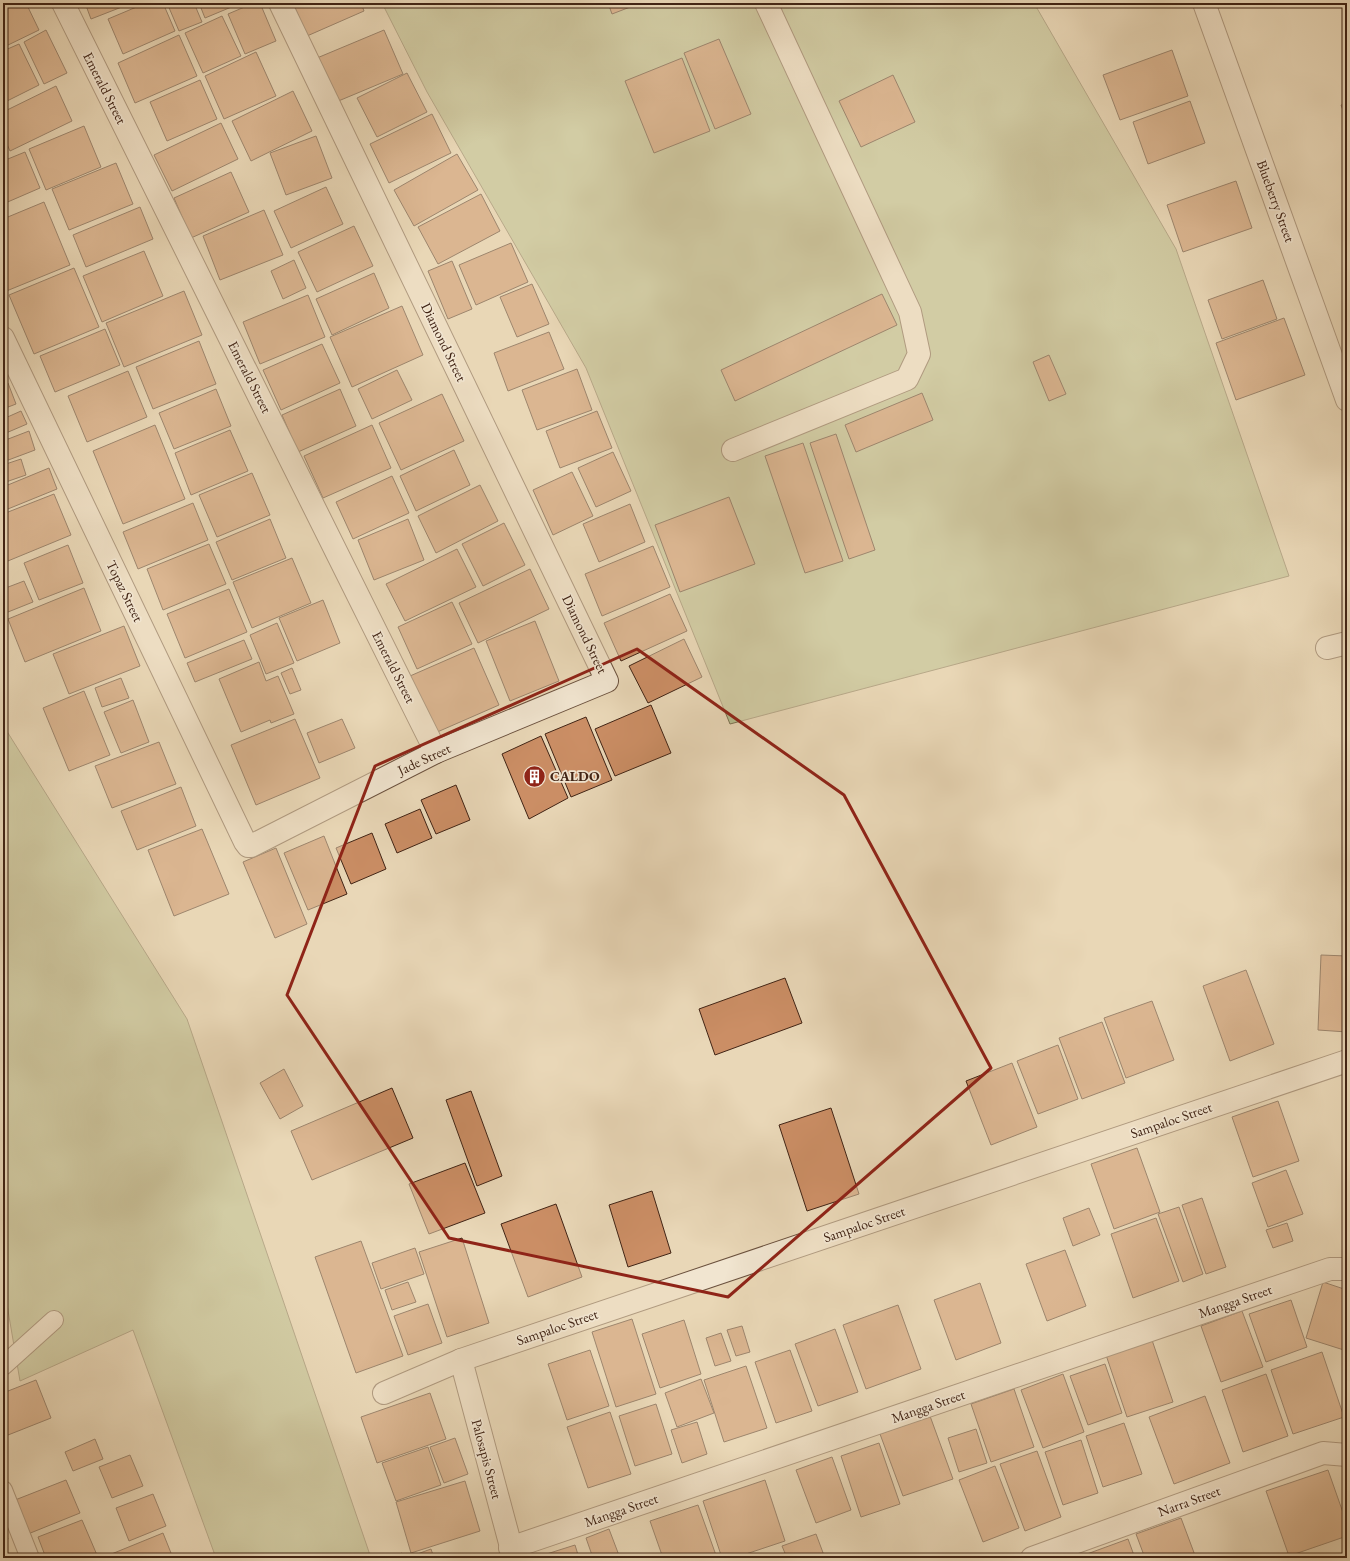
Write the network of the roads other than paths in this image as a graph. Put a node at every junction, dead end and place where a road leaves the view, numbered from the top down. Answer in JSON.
{"nodes":[{"id":1,"x":63,"y":3,"type":"edge"},
{"id":2,"x":280,"y":3,"type":"edge"},
{"id":3,"x":766,"y":3,"type":"edge"},
{"id":4,"x":1204,"y":3,"type":"edge"},
{"id":5,"x":3,"y":338,"type":"edge"},
{"id":6,"x":1347,"y":400,"type":"edge"},
{"id":7,"x":733,"y":450,"type":"dead end"},
{"id":8,"x":607,"y":681,"type":"joint"},
{"id":9,"x":436,"y":752,"type":"junction"},
{"id":10,"x":246,"y":844,"type":"joint"},
{"id":11,"x":1347,"y":1061,"type":"edge"},
{"id":12,"x":1347,"y":1269,"type":"edge"},
{"id":13,"x":54,"y":1320,"type":"dead end"},
{"id":14,"x":461,"y":1360,"type":"junction"},
{"id":15,"x":3,"y":1366,"type":"edge"},
{"id":16,"x":384,"y":1392,"type":"dead end"},
{"id":17,"x":1347,"y":1455,"type":"edge"},
{"id":18,"x":3,"y":1490,"type":"edge"},
{"id":19,"x":512,"y":1553,"type":"edge"},
{"id":20,"x":30,"y":1558,"type":"edge"},
{"id":21,"x":1032,"y":1558,"type":"edge"}],
"edges":[{"from":1,"to":9,"type":"street","name":"Emerald Street"},
{"from":2,"to":8,"type":"street","name":"Diamond Street"},
{"from":3,"to":7,"type":"street"},
{"from":4,"to":6,"type":"street","name":"Blueberry Street"},
{"from":5,"to":10,"type":"street","name":"Topaz Street"},
{"from":8,"to":9,"type":"street","name":"Jade Street"},
{"from":9,"to":10,"type":"street","name":"Jade Street"},
{"from":11,"to":14,"type":"street","name":"Sampaloc Street"},
{"from":12,"to":19,"type":"street","name":"Mangga Street"},
{"from":13,"to":15,"type":"lane"},
{"from":14,"to":16,"type":"street","name":"Sampaloc Street"},
{"from":14,"to":19,"type":"street","name":"Palosapis Street"},
{"from":17,"to":21,"type":"street","name":"Narra Street"},
{"from":18,"to":20,"type":"lane"}]}
